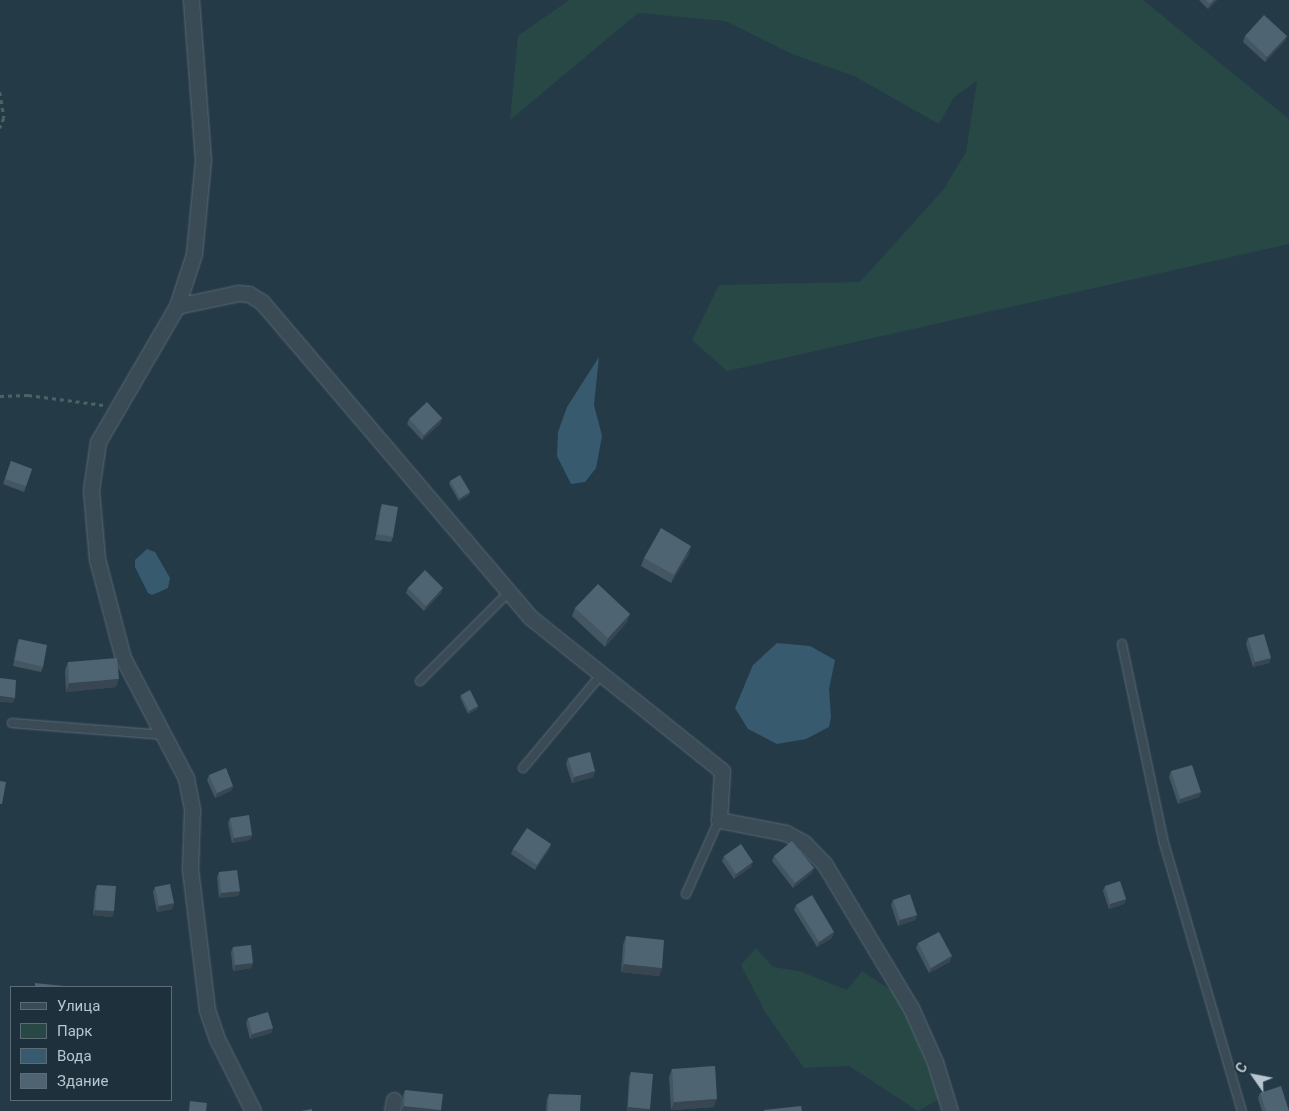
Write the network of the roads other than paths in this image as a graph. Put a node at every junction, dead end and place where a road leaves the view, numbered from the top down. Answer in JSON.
{"nodes":[{"id":1,"x":191,"y":0,"type":"edge"},
{"id":2,"x":177,"y":306,"type":"junction"},
{"id":3,"x":509,"y":592,"type":"junction"},
{"id":4,"x":1122,"y":644,"type":"dead end"},
{"id":5,"x":600,"y":676,"type":"junction"},
{"id":6,"x":420,"y":680,"type":"dead end"},
{"id":7,"x":12,"y":724,"type":"dead end"},
{"id":8,"x":164,"y":735,"type":"junction"},
{"id":9,"x":522,"y":768,"type":"dead end"},
{"id":10,"x":719,"y":820,"type":"junction"},
{"id":11,"x":686,"y":894,"type":"dead end"},
{"id":12,"x":253,"y":1111,"type":"edge"},
{"id":13,"x":950,"y":1111,"type":"edge"},
{"id":14,"x":1242,"y":1111,"type":"edge"}],
"edges":[{"from":1,"to":2,"type":"street"},
{"from":2,"to":3,"type":"street"},
{"from":2,"to":8,"type":"street"},
{"from":3,"to":5,"type":"street"},
{"from":3,"to":6,"type":"lane"},
{"from":4,"to":14,"type":"lane"},
{"from":5,"to":9,"type":"lane"},
{"from":5,"to":10,"type":"street"},
{"from":7,"to":8,"type":"lane"},
{"from":8,"to":12,"type":"street"},
{"from":10,"to":11,"type":"lane"},
{"from":10,"to":13,"type":"street"}]}
